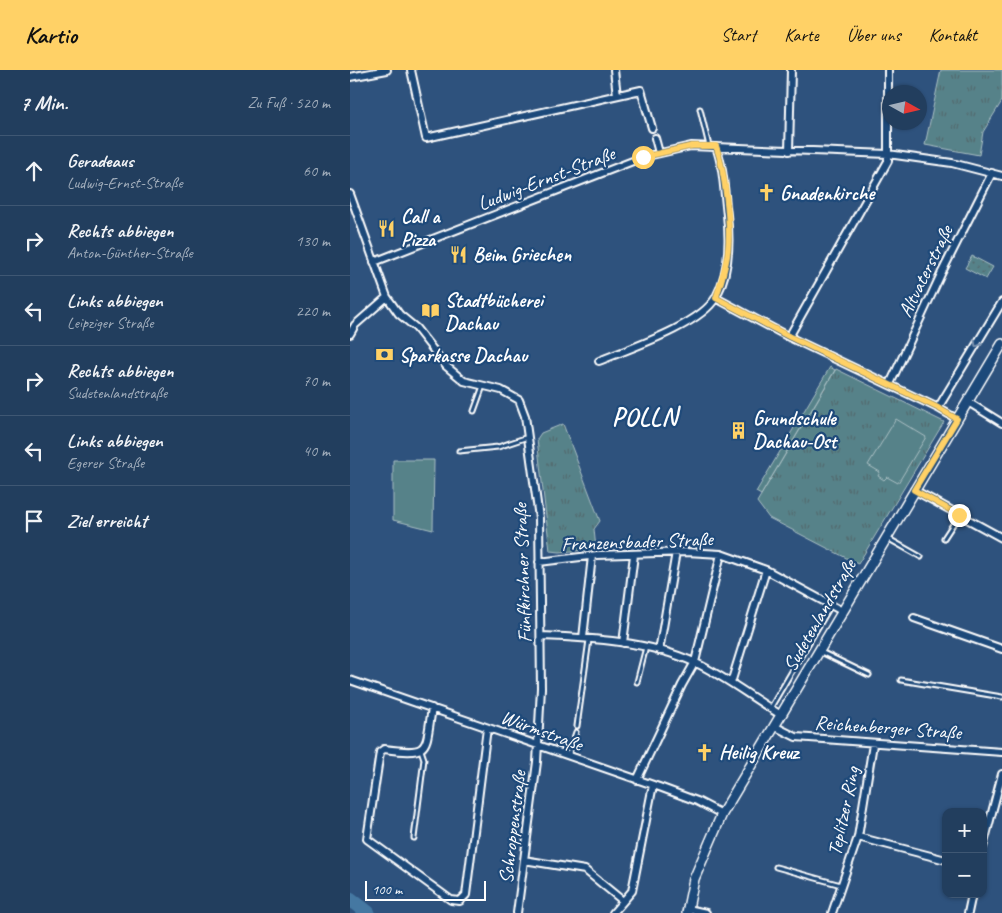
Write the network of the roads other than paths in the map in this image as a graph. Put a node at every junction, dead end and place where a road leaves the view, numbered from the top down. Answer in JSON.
{"nodes":[{"id":1,"x":387,"y":70,"type":"edge"},
{"id":2,"x":411,"y":70,"type":"edge"},
{"id":3,"x":614,"y":70,"type":"edge"},
{"id":4,"x":791,"y":70,"type":"edge"},
{"id":5,"x":888,"y":70,"type":"edge"},
{"id":6,"x":350,"y":77,"type":"edge"},
{"id":7,"x":617,"y":95,"type":"junction"},
{"id":8,"x":700,"y":109,"type":"dead end"},
{"id":9,"x":652,"y":128,"type":"dead end"},
{"id":10,"x":655,"y":138,"type":"dead end"},
{"id":11,"x":712,"y":146,"type":"junction"},
{"id":12,"x":789,"y":151,"type":"junction"},
{"id":13,"x":659,"y":153,"type":"junction"},
{"id":14,"x":888,"y":154,"type":"junction"},
{"id":15,"x":992,"y":173,"type":"junction"},
{"id":16,"x":1002,"y":176,"type":"edge"},
{"id":17,"x":350,"y":194,"type":"edge"},
{"id":18,"x":374,"y":262,"type":"junction"},
{"id":19,"x":387,"y":297,"type":"junction"},
{"id":20,"x":716,"y":298,"type":"junction"},
{"id":21,"x":1002,"y":302,"type":"edge"},
{"id":22,"x":350,"y":334,"type":"edge"},
{"id":23,"x":790,"y":337,"type":"junction"},
{"id":24,"x":1002,"y":344,"type":"edge"},
{"id":25,"x":599,"y":361,"type":"dead end"},
{"id":26,"x":890,"y":384,"type":"junction"},
{"id":27,"x":483,"y":386,"type":"junction"},
{"id":28,"x":968,"y":402,"type":"junction"},
{"id":29,"x":938,"y":408,"type":"junction"},
{"id":30,"x":474,"y":411,"type":"dead end"},
{"id":31,"x":957,"y":419,"type":"junction"},
{"id":32,"x":1002,"y":423,"type":"edge"},
{"id":33,"x":528,"y":437,"type":"junction"},
{"id":34,"x":459,"y":451,"type":"dead end"},
{"id":35,"x":914,"y":490,"type":"junction"},
{"id":36,"x":959,"y":515,"type":"junction"},
{"id":37,"x":886,"y":537,"type":"junction"},
{"id":38,"x":944,"y":538,"type":"dead end"},
{"id":39,"x":1002,"y":538,"type":"edge"},
{"id":40,"x":676,"y":552,"type":"junction"},
{"id":41,"x":721,"y":554,"type":"junction"},
{"id":42,"x":634,"y":555,"type":"junction"},
{"id":43,"x":592,"y":556,"type":"junction"},
{"id":44,"x":921,"y":557,"type":"dead end"},
{"id":45,"x":539,"y":562,"type":"junction"},
{"id":46,"x":766,"y":570,"type":"junction"},
{"id":47,"x":831,"y":604,"type":"junction"},
{"id":48,"x":842,"y":611,"type":"junction"},
{"id":49,"x":914,"y":618,"type":"dead end"},
{"id":50,"x":541,"y":636,"type":"junction"},
{"id":51,"x":586,"y":638,"type":"junction"},
{"id":52,"x":623,"y":643,"type":"junction"},
{"id":53,"x":646,"y":647,"type":"junction"},
{"id":54,"x":1002,"y":649,"type":"edge"},
{"id":55,"x":659,"y":651,"type":"junction"},
{"id":56,"x":818,"y":651,"type":"junction"},
{"id":57,"x":695,"y":662,"type":"junction"},
{"id":58,"x":869,"y":675,"type":"dead end"},
{"id":59,"x":350,"y":680,"type":"edge"},
{"id":60,"x":901,"y":680,"type":"dead end"},
{"id":61,"x":637,"y":682,"type":"dead end"},
{"id":62,"x":731,"y":682,"type":"junction"},
{"id":63,"x":1002,"y":697,"type":"edge"},
{"id":64,"x":432,"y":708,"type":"junction"},
{"id":65,"x":770,"y":708,"type":"junction"},
{"id":66,"x":781,"y":715,"type":"junction"},
{"id":67,"x":577,"y":726,"type":"dead end"},
{"id":68,"x":774,"y":726,"type":"junction"},
{"id":69,"x":487,"y":728,"type":"junction"},
{"id":70,"x":576,"y":732,"type":"dead end"},
{"id":71,"x":873,"y":744,"type":"junction"},
{"id":72,"x":538,"y":746,"type":"junction"},
{"id":73,"x":421,"y":750,"type":"junction"},
{"id":74,"x":1002,"y":752,"type":"edge"},
{"id":75,"x":568,"y":757,"type":"junction"},
{"id":76,"x":1002,"y":774,"type":"edge"},
{"id":77,"x":637,"y":780,"type":"junction"},
{"id":78,"x":653,"y":785,"type":"junction"},
{"id":79,"x":722,"y":814,"type":"junction"},
{"id":80,"x":987,"y":832,"type":"edge"},
{"id":81,"x":858,"y":837,"type":"junction"},
{"id":82,"x":414,"y":838,"type":"dead end"},
{"id":83,"x":942,"y":859,"type":"edge"},
{"id":84,"x":524,"y":860,"type":"junction"},
{"id":85,"x":776,"y":867,"type":"dead end"},
{"id":86,"x":841,"y":885,"type":"junction"},
{"id":87,"x":971,"y":898,"type":"edge"},
{"id":88,"x":624,"y":901,"type":"junction"},
{"id":89,"x":687,"y":911,"type":"edge"},
{"id":90,"x":517,"y":913,"type":"edge"},
{"id":91,"x":614,"y":913,"type":"edge"},
{"id":92,"x":706,"y":913,"type":"edge"},
{"id":93,"x":832,"y":913,"type":"edge"},
{"id":94,"x":968,"y":913,"type":"edge"}],
"edges":[{"from":1,"to":6,"type":"street"},
{"from":2,"to":7,"type":"street"},
{"from":3,"to":7,"type":"street"},
{"from":4,"to":12,"type":"street"},
{"from":5,"to":14,"type":"street"},
{"from":7,"to":9,"type":"street"},
{"from":8,"to":11,"type":"lane"},
{"from":10,"to":13,"type":"street"},
{"from":11,"to":12,"type":"street","name":"Ludwig-Ernst-Straße"},
{"from":11,"to":13,"type":"street","name":"Ludwig-Ernst-Straße"},
{"from":11,"to":20,"type":"street"},
{"from":12,"to":14,"type":"street","name":"Ludwig-Ernst-Straße"},
{"from":13,"to":18,"type":"street","name":"Ludwig-Ernst-Straße"},
{"from":14,"to":15,"type":"street","name":"Ludwig-Ernst-Straße"},
{"from":14,"to":23,"type":"street"},
{"from":15,"to":16,"type":"street","name":"Ludwig-Ernst-Straße"},
{"from":15,"to":26,"type":"street","name":"Altvaterstraße"},
{"from":17,"to":18,"type":"street"},
{"from":18,"to":19,"type":"street"},
{"from":19,"to":22,"type":"street"},
{"from":19,"to":27,"type":"street"},
{"from":20,"to":23,"type":"street"},
{"from":20,"to":25,"type":"street"},
{"from":21,"to":29,"type":"street","one_way":true},
{"from":23,"to":26,"type":"street"},
{"from":24,"to":28,"type":"street","name":"Sudetenlandstraße"},
{"from":26,"to":29,"type":"street"},
{"from":27,"to":30,"type":"lane"},
{"from":27,"to":33,"type":"street","name":"Fünfkirchner Straße"},
{"from":28,"to":31,"type":"street","name":"Sudetenlandstraße"},
{"from":28,"to":32,"type":"street"},
{"from":29,"to":31,"type":"street"},
{"from":31,"to":35,"type":"street","name":"Sudetenlandstraße"},
{"from":33,"to":34,"type":"lane"},
{"from":33,"to":45,"type":"street","name":"Fünfkirchner Straße"},
{"from":35,"to":36,"type":"street"},
{"from":35,"to":37,"type":"street","name":"Sudetenlandstraße"},
{"from":36,"to":38,"type":"lane"},
{"from":36,"to":39,"type":"street"},
{"from":37,"to":44,"type":"lane"},
{"from":37,"to":48,"type":"street","name":"Sudetenlandstraße"},
{"from":40,"to":41,"type":"street","name":"Franzensbader Straße"},
{"from":40,"to":42,"type":"street","name":"Franzensbader Straße"},
{"from":40,"to":55,"type":"street"},
{"from":41,"to":46,"type":"street","name":"Franzensbader Straße"},
{"from":41,"to":57,"type":"street"},
{"from":42,"to":43,"type":"street","name":"Franzensbader Straße"},
{"from":42,"to":52,"type":"street"},
{"from":43,"to":45,"type":"street","name":"Franzensbader Straße"},
{"from":43,"to":51,"type":"street"},
{"from":45,"to":50,"type":"street","name":"Fünfkirchner Straße"},
{"from":46,"to":47,"type":"street","name":"Franzensbader Straße"},
{"from":46,"to":62,"type":"street"},
{"from":47,"to":48,"type":"street","name":"Franzensbader Straße"},
{"from":47,"to":65,"type":"lane"},
{"from":48,"to":56,"type":"street","name":"Sudetenlandstraße"},
{"from":49,"to":54,"type":"street"},
{"from":50,"to":51,"type":"street"},
{"from":50,"to":72,"type":"street","name":"Fünfkirchner Straße"},
{"from":51,"to":52,"type":"street"},
{"from":51,"to":67,"type":"lane"},
{"from":52,"to":53,"type":"street"},
{"from":53,"to":55,"type":"street"},
{"from":53,"to":61,"type":"lane"},
{"from":55,"to":57,"type":"street"},
{"from":56,"to":58,"type":"lane"},
{"from":56,"to":66,"type":"street","name":"Sudetenlandstraße"},
{"from":57,"to":62,"type":"street"},
{"from":57,"to":77,"type":"street"},
{"from":59,"to":64,"type":"street","name":"Würmstraße"},
{"from":60,"to":63,"type":"lane"},
{"from":62,"to":65,"type":"street"},
{"from":64,"to":69,"type":"street","name":"Würmstraße"},
{"from":64,"to":73,"type":"street"},
{"from":65,"to":66,"type":"street"},
{"from":66,"to":68,"type":"street","name":"Sudetenlandstraße"},
{"from":68,"to":71,"type":"street","name":"Reichenberger Straße"},
{"from":68,"to":79,"type":"street","name":"Sudetenlandstraße"},
{"from":69,"to":72,"type":"street","name":"Würmstraße"},
{"from":69,"to":73,"type":"street"},
{"from":70,"to":75,"type":"lane"},
{"from":71,"to":74,"type":"street","name":"Reichenberger Straße"},
{"from":71,"to":81,"type":"street","name":"Teplitzer Ring"},
{"from":72,"to":75,"type":"street","name":"Würmstraße"},
{"from":72,"to":84,"type":"street","name":"Schroppenstraße"},
{"from":73,"to":82,"type":"lane"},
{"from":75,"to":77,"type":"street","name":"Würmstraße"},
{"from":76,"to":80,"type":"street"},
{"from":77,"to":78,"type":"street","name":"Würmstraße"},
{"from":78,"to":79,"type":"street","name":"Würmstraße"},
{"from":78,"to":88,"type":"street"},
{"from":79,"to":89,"type":"street","name":"Sudetenlandstraße"},
{"from":81,"to":83,"type":"street"},
{"from":81,"to":86,"type":"street","name":"Teplitzer Ring"},
{"from":84,"to":88,"type":"street"},
{"from":84,"to":90,"type":"street","name":"Schroppenstraße"},
{"from":85,"to":86,"type":"lane"},
{"from":86,"to":93,"type":"street","name":"Teplitzer Ring"},
{"from":87,"to":94,"type":"street"},
{"from":88,"to":91,"type":"street"},
{"from":89,"to":92,"type":"street"}]}
